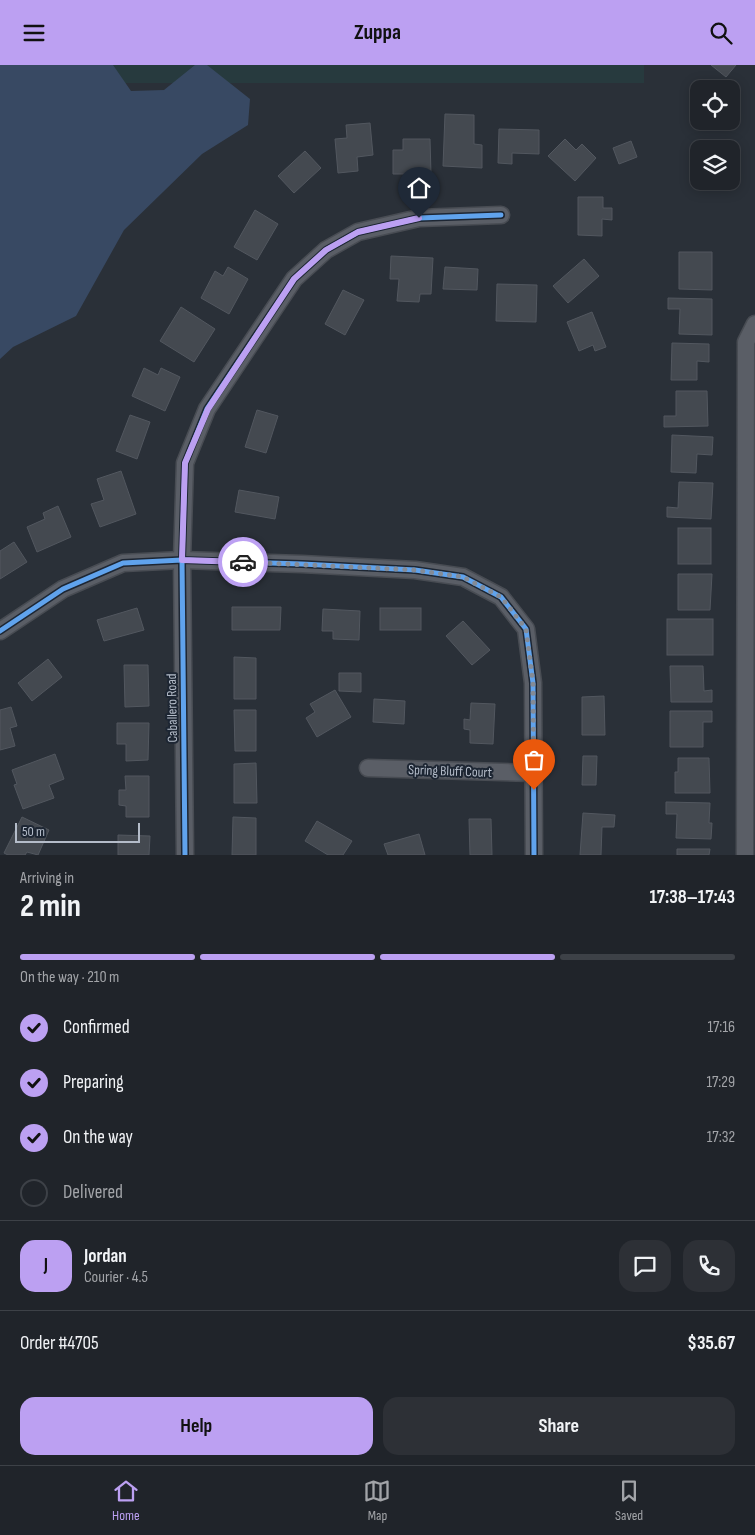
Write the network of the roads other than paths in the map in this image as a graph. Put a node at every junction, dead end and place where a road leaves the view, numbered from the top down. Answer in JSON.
{"nodes":[{"id":1,"x":501,"y":215,"type":"dead end"},
{"id":2,"x":755,"y":324,"type":"edge"},
{"id":3,"x":750,"y":415,"type":"edge"},
{"id":4,"x":182,"y":560,"type":"junction"},
{"id":5,"x":0,"y":631,"type":"edge"},
{"id":6,"x":368,"y":768,"type":"dead end"},
{"id":7,"x":534,"y":773,"type":"junction"},
{"id":8,"x":185,"y":855,"type":"edge"},
{"id":9,"x":534,"y":855,"type":"edge"},
{"id":10,"x":745,"y":855,"type":"edge"}],
"edges":[{"from":1,"to":4,"type":"street","name":"Caballero Road"},
{"from":2,"to":3,"type":"street"},
{"from":3,"to":10,"type":"street"},
{"from":4,"to":5,"type":"street"},
{"from":4,"to":7,"type":"street"},
{"from":4,"to":8,"type":"street","name":"Caballero Road"},
{"from":6,"to":7,"type":"street","name":"Spring Bluff Court"},
{"from":7,"to":9,"type":"street"}]}
